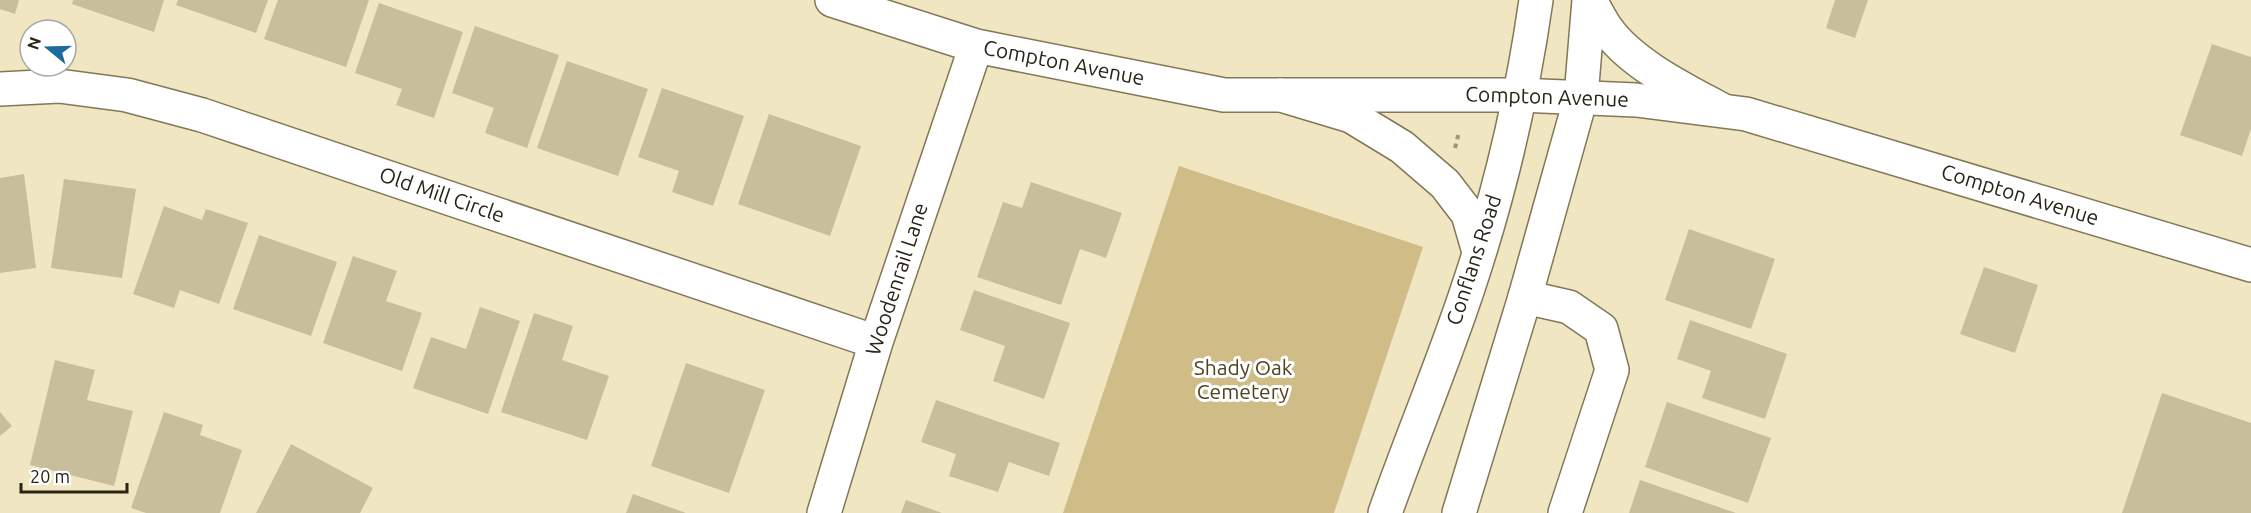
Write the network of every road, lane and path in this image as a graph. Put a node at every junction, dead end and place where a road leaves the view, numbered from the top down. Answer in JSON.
{"nodes":[{"id":1,"x":832,"y":0,"type":"edge"},
{"id":2,"x":1536,"y":0,"type":"edge"},
{"id":3,"x":1589,"y":0,"type":"edge"},
{"id":4,"x":976,"y":46,"type":"junction"},
{"id":5,"x":0,"y":89,"type":"edge"},
{"id":6,"x":1281,"y":95,"type":"junction"},
{"id":7,"x":1520,"y":95,"type":"junction"},
{"id":8,"x":1581,"y":97,"type":"junction"},
{"id":9,"x":1722,"y":110,"type":"junction"},
{"id":10,"x":1479,"y":252,"type":"junction"},
{"id":11,"x":2251,"y":265,"type":"edge"},
{"id":12,"x":1525,"y":297,"type":"junction"},
{"id":13,"x":876,"y":342,"type":"junction"},
{"id":14,"x":824,"y":513,"type":"edge"},
{"id":15,"x":1385,"y":513,"type":"edge"},
{"id":16,"x":1460,"y":513,"type":"edge"},
{"id":17,"x":1565,"y":513,"type":"edge"}],
"edges":[{"from":1,"to":4,"type":"street","name":"Compton Avenue"},
{"from":2,"to":7,"type":"street","name":"Conflans Road"},
{"from":3,"to":8,"type":"street"},
{"from":3,"to":9,"type":"street"},
{"from":4,"to":6,"type":"street","name":"Compton Avenue"},
{"from":4,"to":13,"type":"street","name":"Woodenrail Lane"},
{"from":5,"to":13,"type":"street","name":"Old Mill Circle"},
{"from":6,"to":7,"type":"street","name":"Compton Avenue"},
{"from":6,"to":10,"type":"street"},
{"from":7,"to":8,"type":"street","name":"Compton Avenue"},
{"from":7,"to":10,"type":"street","name":"Conflans Road"},
{"from":8,"to":9,"type":"street","name":"Compton Avenue"},
{"from":8,"to":12,"type":"street"},
{"from":9,"to":11,"type":"street","name":"Compton Avenue"},
{"from":10,"to":15,"type":"street","name":"Conflans Road"},
{"from":12,"to":16,"type":"street"},
{"from":12,"to":17,"type":"street"},
{"from":13,"to":14,"type":"street","name":"Woodenrail Lane"}]}
